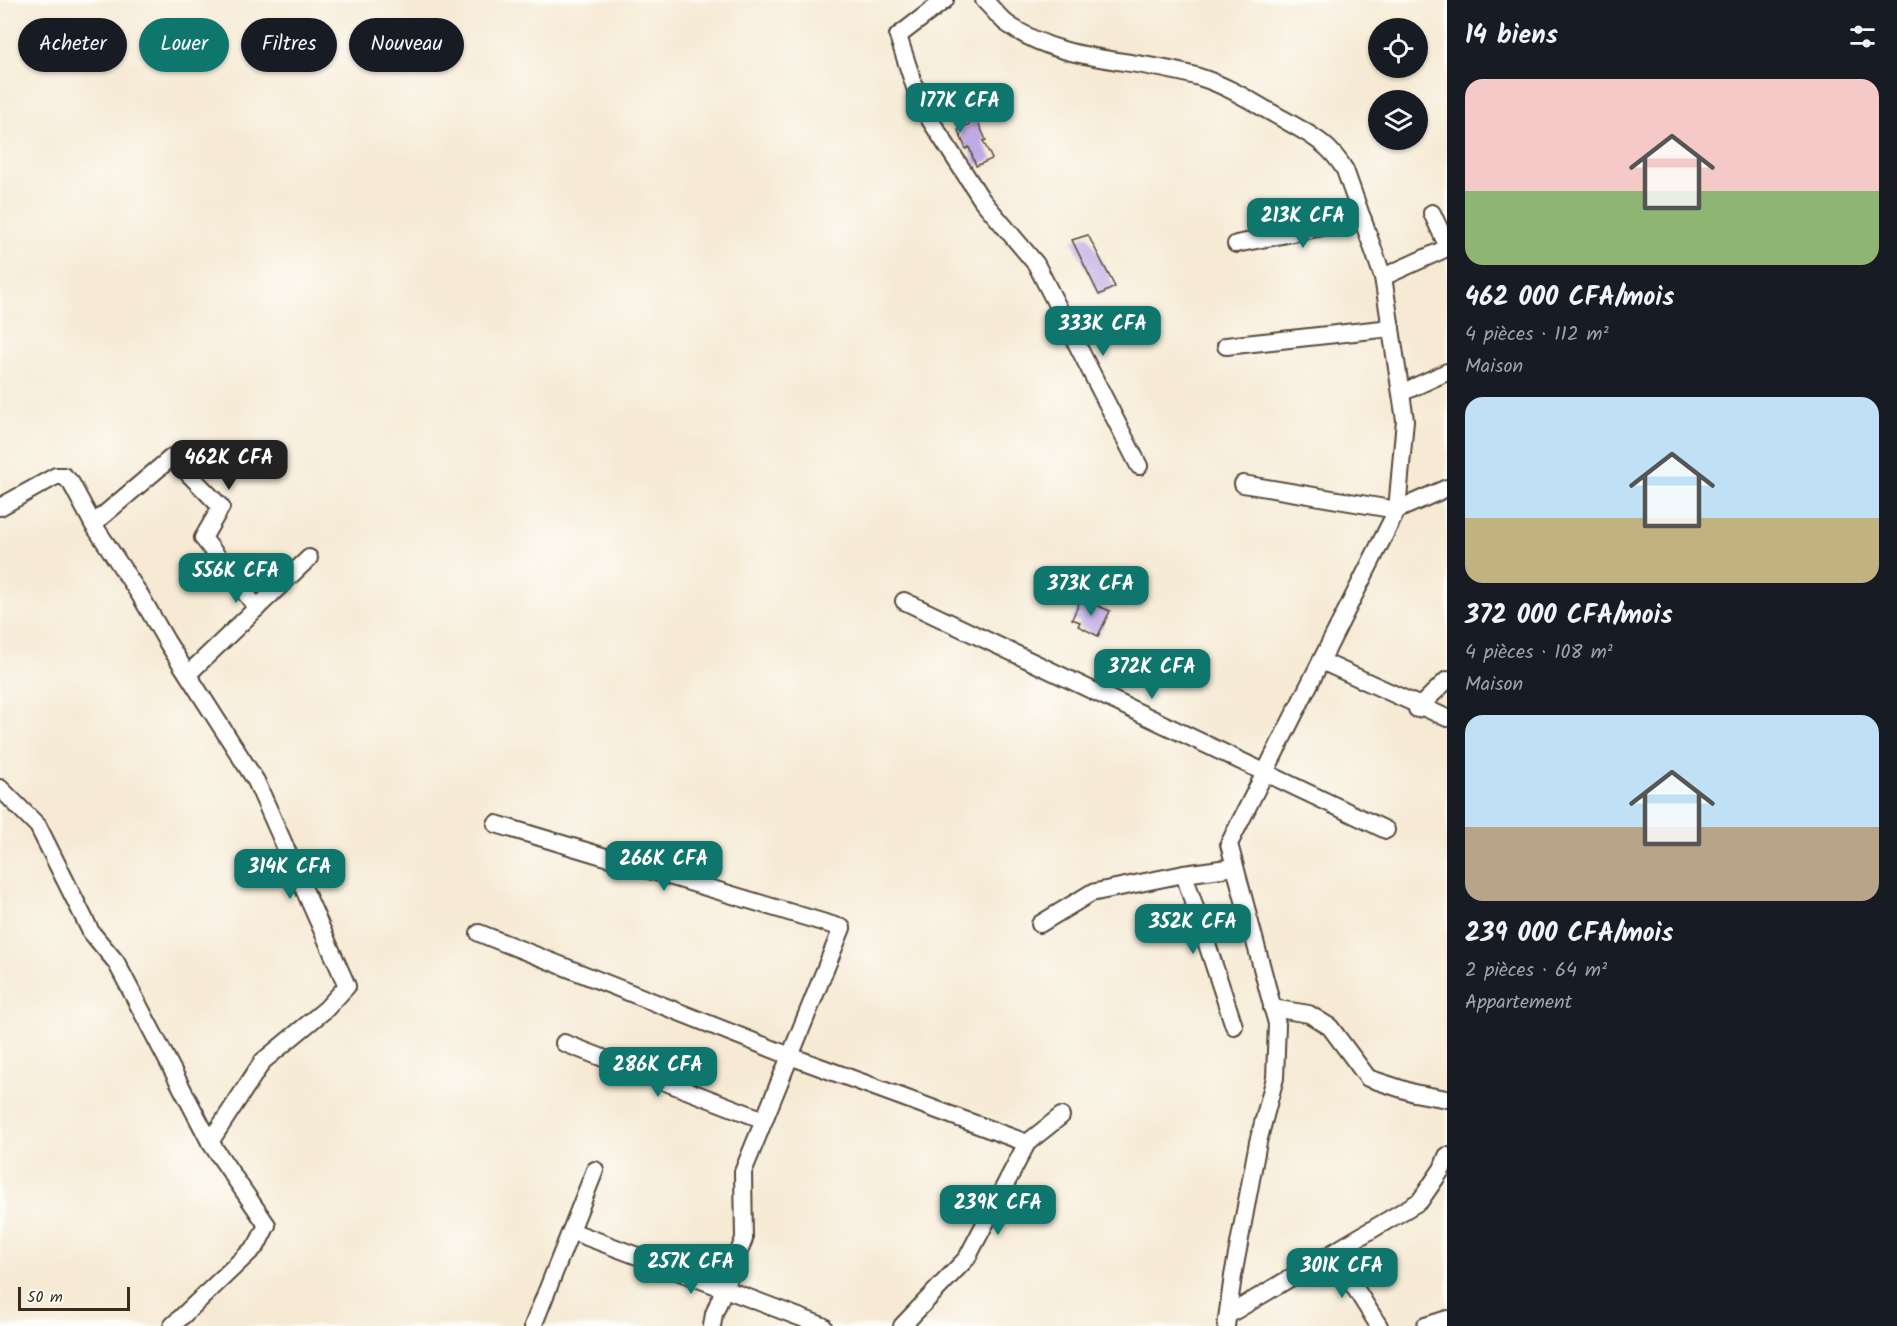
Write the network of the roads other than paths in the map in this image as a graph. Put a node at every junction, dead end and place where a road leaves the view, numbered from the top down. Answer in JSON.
{"nodes":[{"id":1,"x":945,"y":0,"type":"edge"},
{"id":2,"x":984,"y":0,"type":"edge"},
{"id":3,"x":1432,"y":213,"type":"dead end"},
{"id":4,"x":1363,"y":219,"type":"junction"},
{"id":5,"x":1236,"y":244,"type":"dead end"},
{"id":6,"x":1447,"y":247,"type":"edge"},
{"id":7,"x":1383,"y":277,"type":"junction"},
{"id":8,"x":1391,"y":328,"type":"junction"},
{"id":9,"x":1226,"y":346,"type":"dead end"},
{"id":10,"x":1447,"y":372,"type":"edge"},
{"id":11,"x":1401,"y":393,"type":"junction"},
{"id":12,"x":1139,"y":466,"type":"dead end"},
{"id":13,"x":1243,"y":484,"type":"dead end"},
{"id":14,"x":1447,"y":488,"type":"edge"},
{"id":15,"x":0,"y":507,"type":"edge"},
{"id":16,"x":1397,"y":510,"type":"junction"},
{"id":17,"x":93,"y":524,"type":"junction"},
{"id":18,"x":309,"y":558,"type":"dead end"},
{"id":19,"x":903,"y":601,"type":"dead end"},
{"id":20,"x":257,"y":608,"type":"junction"},
{"id":21,"x":1321,"y":661,"type":"junction"},
{"id":22,"x":188,"y":674,"type":"junction"},
{"id":23,"x":1447,"y":680,"type":"edge"},
{"id":24,"x":1418,"y":707,"type":"junction"},
{"id":25,"x":1447,"y":718,"type":"edge"},
{"id":26,"x":1265,"y":772,"type":"junction"},
{"id":27,"x":0,"y":788,"type":"edge"},
{"id":28,"x":496,"y":824,"type":"dead end"},
{"id":29,"x":1386,"y":830,"type":"dead end"},
{"id":30,"x":1235,"y":867,"type":"junction"},
{"id":31,"x":1184,"y":874,"type":"junction"},
{"id":32,"x":1040,"y":924,"type":"dead end"},
{"id":33,"x":479,"y":933,"type":"dead end"},
{"id":34,"x":1272,"y":1008,"type":"junction"},
{"id":35,"x":1234,"y":1026,"type":"dead end"},
{"id":36,"x":564,"y":1043,"type":"dead end"},
{"id":37,"x":790,"y":1056,"type":"junction"},
{"id":38,"x":1447,"y":1099,"type":"edge"},
{"id":39,"x":1061,"y":1116,"type":"dead end"},
{"id":40,"x":764,"y":1120,"type":"junction"},
{"id":41,"x":210,"y":1142,"type":"junction"},
{"id":42,"x":1028,"y":1143,"type":"junction"},
{"id":43,"x":1447,"y":1156,"type":"edge"},
{"id":44,"x":595,"y":1170,"type":"dead end"},
{"id":45,"x":571,"y":1231,"type":"junction"},
{"id":46,"x":1333,"y":1253,"type":"junction"},
{"id":47,"x":724,"y":1289,"type":"junction"},
{"id":48,"x":1447,"y":1319,"type":"edge"},
{"id":49,"x":1227,"y":1321,"type":"edge"},
{"id":50,"x":172,"y":1326,"type":"edge"},
{"id":51,"x":533,"y":1326,"type":"edge"},
{"id":52,"x":712,"y":1326,"type":"edge"},
{"id":53,"x":823,"y":1326,"type":"edge"},
{"id":54,"x":902,"y":1326,"type":"edge"},
{"id":55,"x":1379,"y":1326,"type":"edge"},
{"id":56,"x":1425,"y":1326,"type":"edge"}],
"edges":[{"from":1,"to":12,"type":"street"},
{"from":2,"to":4,"type":"street"},
{"from":3,"to":6,"type":"street"},
{"from":4,"to":5,"type":"street"},
{"from":4,"to":7,"type":"street"},
{"from":6,"to":7,"type":"street"},
{"from":7,"to":8,"type":"street"},
{"from":8,"to":9,"type":"street"},
{"from":8,"to":11,"type":"street"},
{"from":10,"to":11,"type":"street"},
{"from":11,"to":16,"type":"street"},
{"from":13,"to":16,"type":"street"},
{"from":14,"to":16,"type":"street"},
{"from":15,"to":17,"type":"street"},
{"from":16,"to":21,"type":"street"},
{"from":17,"to":20,"type":"street"},
{"from":17,"to":22,"type":"street"},
{"from":18,"to":20,"type":"street"},
{"from":19,"to":26,"type":"street"},
{"from":20,"to":22,"type":"street"},
{"from":21,"to":24,"type":"street"},
{"from":21,"to":26,"type":"street"},
{"from":22,"to":41,"type":"street"},
{"from":23,"to":24,"type":"street"},
{"from":24,"to":25,"type":"street"},
{"from":26,"to":29,"type":"street"},
{"from":26,"to":30,"type":"street"},
{"from":27,"to":41,"type":"street"},
{"from":28,"to":37,"type":"street"},
{"from":30,"to":31,"type":"street"},
{"from":30,"to":34,"type":"street"},
{"from":31,"to":32,"type":"street"},
{"from":31,"to":35,"type":"street"},
{"from":33,"to":37,"type":"street"},
{"from":34,"to":38,"type":"street"},
{"from":34,"to":49,"type":"street"},
{"from":36,"to":40,"type":"street"},
{"from":37,"to":40,"type":"street"},
{"from":37,"to":42,"type":"street"},
{"from":39,"to":42,"type":"street"},
{"from":40,"to":47,"type":"street"},
{"from":41,"to":50,"type":"street"},
{"from":42,"to":54,"type":"street"},
{"from":43,"to":46,"type":"street"},
{"from":44,"to":45,"type":"street"},
{"from":45,"to":47,"type":"street"},
{"from":45,"to":51,"type":"street"},
{"from":46,"to":49,"type":"street"},
{"from":46,"to":55,"type":"street"},
{"from":47,"to":52,"type":"street"},
{"from":47,"to":53,"type":"street"},
{"from":48,"to":56,"type":"street"}]}
